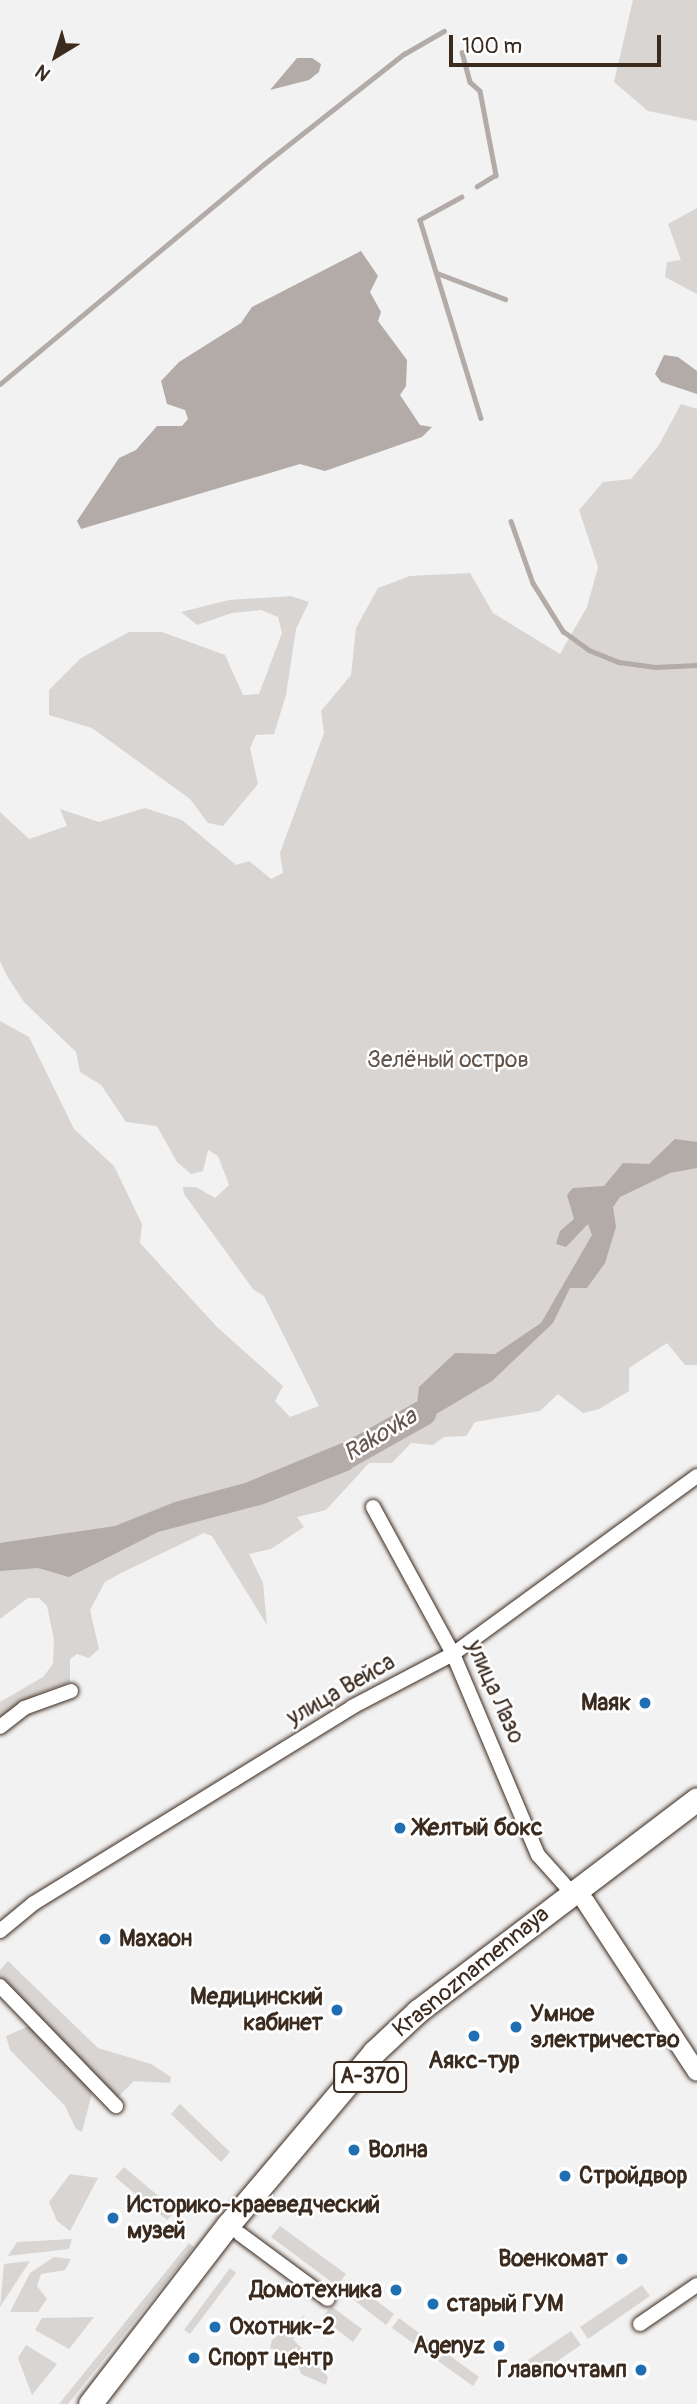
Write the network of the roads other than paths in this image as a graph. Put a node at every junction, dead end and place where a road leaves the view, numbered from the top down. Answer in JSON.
{"nodes":[{"id":1,"x":697,"y":1476,"type":"edge"},
{"id":2,"x":373,"y":1507,"type":"dead end"},
{"id":3,"x":453,"y":1654,"type":"junction"},
{"id":4,"x":71,"y":1691,"type":"dead end"},
{"id":5,"x":0,"y":1727,"type":"edge"},
{"id":6,"x":697,"y":1799,"type":"edge"},
{"id":7,"x":697,"y":1817,"type":"edge"},
{"id":8,"x":578,"y":1897,"type":"junction"},
{"id":9,"x":0,"y":1931,"type":"edge"},
{"id":10,"x":0,"y":1986,"type":"edge"},
{"id":11,"x":424,"y":2016,"type":"junction"},
{"id":12,"x":697,"y":2072,"type":"edge"},
{"id":13,"x":116,"y":2106,"type":"dead end"},
{"id":14,"x":240,"y":2234,"type":"junction"},
{"id":15,"x":697,"y":2285,"type":"edge"},
{"id":16,"x":328,"y":2299,"type":"dead end"},
{"id":17,"x":640,"y":2324,"type":"dead end"},
{"id":18,"x":90,"y":2404,"type":"edge"},
{"id":19,"x":108,"y":2404,"type":"edge"}],
"edges":[{"from":1,"to":3,"type":"street","name":"улица Вейса"},
{"from":2,"to":3,"type":"street","name":"улица Лазо"},
{"from":3,"to":8,"type":"street","name":"улица Лазо"},
{"from":3,"to":9,"type":"street","name":"улица Вейса"},
{"from":4,"to":5,"type":"street"},
{"from":6,"to":8,"type":"highway","name":"Krasnoznamennaya","number":"А-370"},
{"from":7,"to":8,"type":"highway","number":"А-370"},
{"from":8,"to":11,"type":"highway","name":"Krasnoznamennaya","number":"А-370"},
{"from":8,"to":12,"type":"street","name":"улица Лазо"},
{"from":10,"to":13,"type":"street"},
{"from":11,"to":14,"type":"highway","number":"А-370"},
{"from":11,"to":18,"type":"highway","name":"Krasnoznamennaya","number":"А-370"},
{"from":14,"to":16,"type":"street"},
{"from":14,"to":19,"type":"highway","number":"А-370"},
{"from":15,"to":17,"type":"street"}]}
